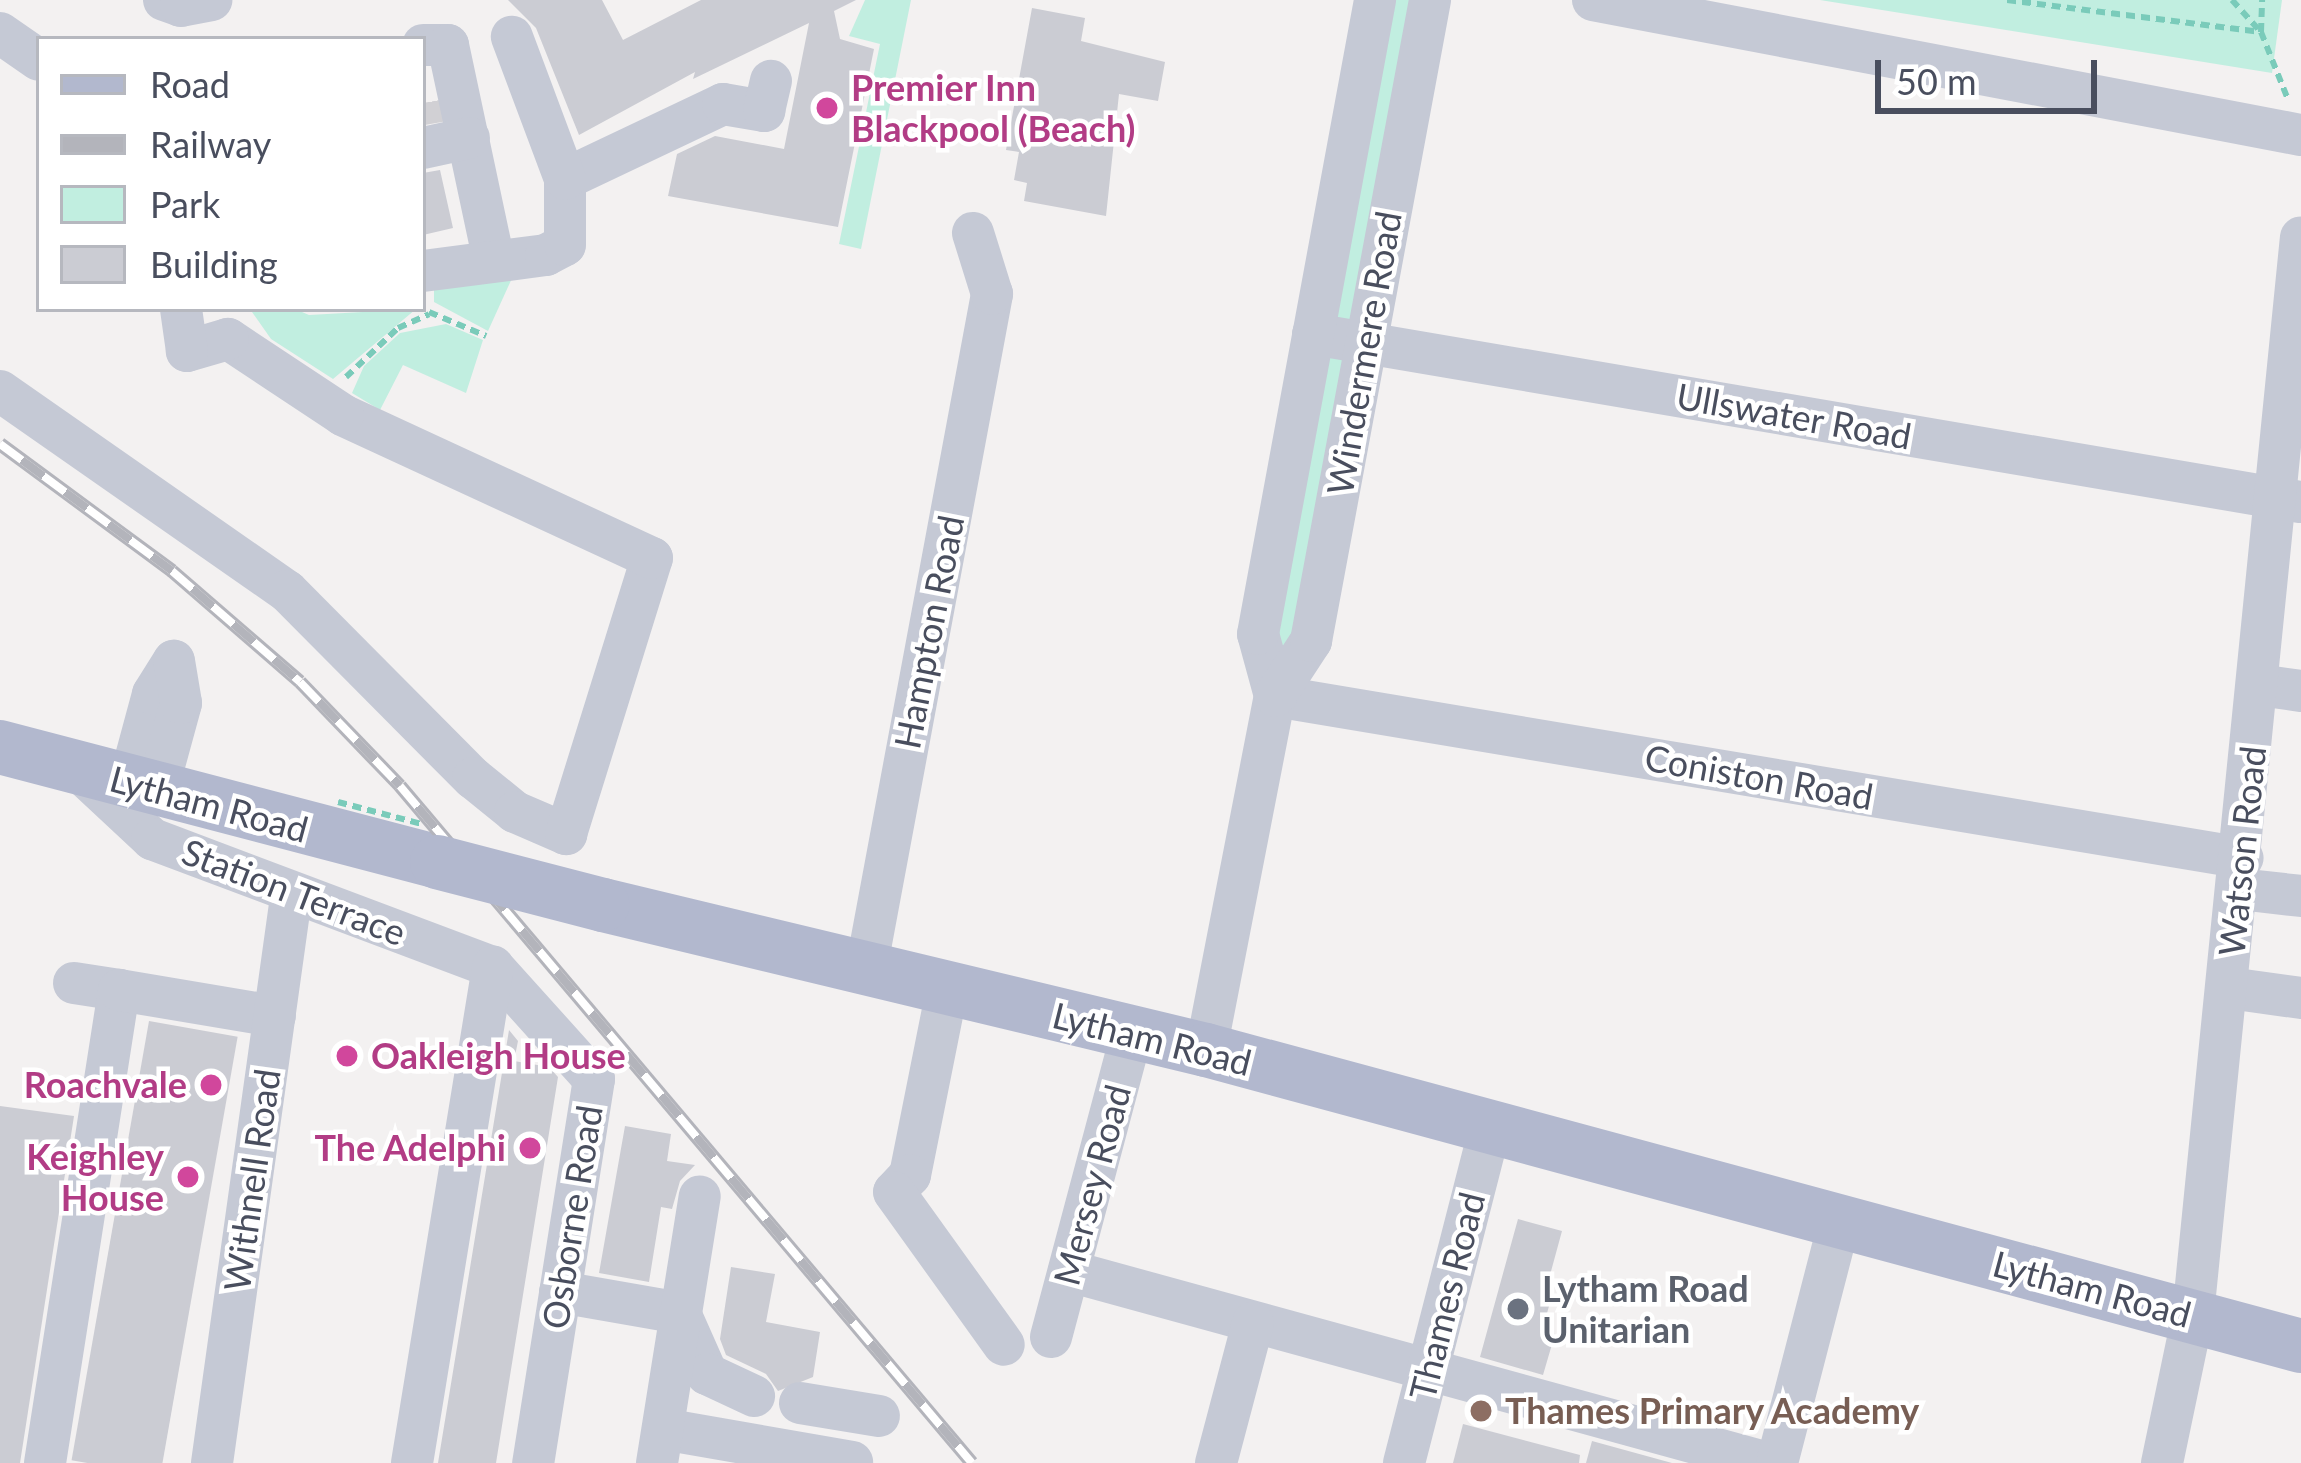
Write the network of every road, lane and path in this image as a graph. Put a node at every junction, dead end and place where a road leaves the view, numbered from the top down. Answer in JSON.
{"nodes":[{"id":1,"x":1375,"y":0,"type":"edge"},
{"id":2,"x":1430,"y":0,"type":"edge"},
{"id":3,"x":1593,"y":0,"type":"edge"},
{"id":4,"x":2007,"y":0,"type":"edge"},
{"id":5,"x":2232,"y":0,"type":"edge"},
{"id":6,"x":2262,"y":0,"type":"edge"},
{"id":7,"x":2260,"y":32,"type":"junction"},
{"id":8,"x":0,"y":33,"type":"edge"},
{"id":9,"x":512,"y":38,"type":"dead end"},
{"id":10,"x":426,"y":45,"type":"edge"},
{"id":11,"x":36,"y":58,"type":"edge"},
{"id":12,"x":771,"y":81,"type":"dead end"},
{"id":13,"x":2296,"y":120,"type":"edge"},
{"id":14,"x":438,"y":139,"type":"edge"},
{"id":15,"x":565,"y":179,"type":"junction"},
{"id":16,"x":974,"y":233,"type":"dead end"},
{"id":17,"x":2301,"y":237,"type":"edge"},
{"id":18,"x":494,"y":261,"type":"junction"},
{"id":19,"x":2299,"y":282,"type":"edge"},
{"id":20,"x":426,"y":286,"type":"edge"},
{"id":21,"x":426,"y":293,"type":"edge"},
{"id":22,"x":181,"y":312,"type":"edge"},
{"id":23,"x":429,"y":314,"type":"junction"},
{"id":24,"x":1313,"y":334,"type":"junction"},
{"id":25,"x":486,"y":336,"type":"dead end"},
{"id":26,"x":1366,"y":343,"type":"junction"},
{"id":27,"x":0,"y":391,"type":"edge"},
{"id":28,"x":327,"y":404,"type":"junction"},
{"id":29,"x":2288,"y":500,"type":"edge"},
{"id":30,"x":2259,"y":686,"type":"junction"},
{"id":31,"x":2301,"y":691,"type":"edge"},
{"id":32,"x":1275,"y":696,"type":"junction"},
{"id":33,"x":0,"y":747,"type":"edge"},
{"id":34,"x":76,"y":768,"type":"junction"},
{"id":35,"x":2241,"y":873,"type":"junction"},
{"id":36,"x":2301,"y":896,"type":"edge"},
{"id":37,"x":291,"y":897,"type":"junction"},
{"id":38,"x":479,"y":961,"type":"junction"},
{"id":39,"x":866,"y":970,"type":"junction"},
{"id":40,"x":74,"y":982,"type":"dead end"},
{"id":41,"x":2229,"y":988,"type":"junction"},
{"id":42,"x":119,"y":990,"type":"junction"},
{"id":43,"x":947,"y":990,"type":"junction"},
{"id":44,"x":2301,"y":998,"type":"edge"},
{"id":45,"x":275,"y":1016,"type":"junction"},
{"id":46,"x":1132,"y":1032,"type":"junction"},
{"id":47,"x":1206,"y":1051,"type":"junction"},
{"id":48,"x":1490,"y":1129,"type":"junction"},
{"id":49,"x":700,"y":1196,"type":"dead end"},
{"id":50,"x":1839,"y":1224,"type":"junction"},
{"id":51,"x":1069,"y":1271,"type":"junction"},
{"id":52,"x":560,"y":1292,"type":"junction"},
{"id":53,"x":680,"y":1312,"type":"junction"},
{"id":54,"x":2193,"y":1315,"type":"junction"},
{"id":55,"x":1253,"y":1323,"type":"junction"},
{"id":56,"x":1051,"y":1337,"type":"dead end"},
{"id":57,"x":1004,"y":1345,"type":"dead end"},
{"id":58,"x":2301,"y":1346,"type":"edge"},
{"id":59,"x":1428,"y":1373,"type":"junction"},
{"id":60,"x":754,"y":1396,"type":"dead end"},
{"id":61,"x":800,"y":1403,"type":"dead end"},
{"id":62,"x":879,"y":1416,"type":"dead end"},
{"id":63,"x":660,"y":1446,"type":"edge"},
{"id":64,"x":852,"y":1462,"type":"edge"},
{"id":65,"x":45,"y":1463,"type":"edge"},
{"id":66,"x":212,"y":1463,"type":"edge"},
{"id":67,"x":412,"y":1463,"type":"edge"},
{"id":68,"x":533,"y":1463,"type":"edge"},
{"id":69,"x":1216,"y":1463,"type":"edge"},
{"id":70,"x":1404,"y":1463,"type":"edge"},
{"id":71,"x":1768,"y":1463,"type":"edge"},
{"id":72,"x":1778,"y":1463,"type":"edge"},
{"id":73,"x":2162,"y":1463,"type":"edge"}],
"edges":[{"from":1,"to":24,"type":"street","name":"Windermere Road"},
{"from":2,"to":26,"type":"street","name":"Windermere Road"},
{"from":3,"to":13,"type":"street"},
{"from":4,"to":7,"type":"path"},
{"from":5,"to":7,"type":"path"},
{"from":6,"to":7,"type":"path"},
{"from":7,"to":13,"type":"path"},
{"from":8,"to":11,"type":"street"},
{"from":9,"to":15,"type":"street"},
{"from":10,"to":14,"type":"street"},
{"from":12,"to":15,"type":"street"},
{"from":14,"to":18,"type":"street"},
{"from":15,"to":18,"type":"street"},
{"from":16,"to":39,"type":"street","name":"Hampton Road"},
{"from":17,"to":19,"type":"street","name":"Watson Road"},
{"from":18,"to":20,"type":"street"},
{"from":19,"to":29,"type":"street","name":"Watson Road"},
{"from":21,"to":23,"type":"path"},
{"from":22,"to":28,"type":"street"},
{"from":23,"to":25,"type":"path"},
{"from":23,"to":28,"type":"path"},
{"from":24,"to":26,"type":"street","name":"Ullswater Road"},
{"from":24,"to":32,"type":"street","name":"Windermere Road"},
{"from":26,"to":29,"type":"street","name":"Ullswater Road"},
{"from":26,"to":32,"type":"street","name":"Windermere Road"},
{"from":27,"to":28,"type":"street"},
{"from":29,"to":30,"type":"street","name":"Watson Road"},
{"from":30,"to":31,"type":"street"},
{"from":30,"to":35,"type":"street","name":"Watson Road"},
{"from":32,"to":35,"type":"street","name":"Coniston Road"},
{"from":32,"to":47,"type":"street","name":"Windermere Road"},
{"from":33,"to":34,"type":"main road","name":"Lytham Road"},
{"from":34,"to":37,"type":"street","name":"Station Terrace"},
{"from":34,"to":39,"type":"main road","name":"Lytham Road","bridge":true},
{"from":35,"to":36,"type":"street","name":"Coniston Road"},
{"from":35,"to":41,"type":"street","name":"Watson Road"},
{"from":37,"to":38,"type":"street","name":"Station Terrace"},
{"from":37,"to":45,"type":"street","name":"Withnell Road"},
{"from":38,"to":52,"type":"street","name":"Osborne Road"},
{"from":38,"to":67,"type":"street"},
{"from":39,"to":43,"type":"main road","name":"Lytham Road"},
{"from":40,"to":42,"type":"street"},
{"from":41,"to":44,"type":"street"},
{"from":41,"to":54,"type":"street","name":"Watson Road"},
{"from":42,"to":45,"type":"street"},
{"from":42,"to":65,"type":"street"},
{"from":43,"to":46,"type":"main road","name":"Lytham Road"},
{"from":43,"to":57,"type":"street"},
{"from":45,"to":66,"type":"street","name":"Withnell Road"},
{"from":46,"to":47,"type":"main road","name":"Lytham Road"},
{"from":46,"to":51,"type":"street","name":"Mersey Road"},
{"from":47,"to":48,"type":"main road","name":"Lytham Road"},
{"from":48,"to":50,"type":"main road","name":"Lytham Road"},
{"from":48,"to":59,"type":"street","name":"Thames Road"},
{"from":49,"to":53,"type":"street"},
{"from":50,"to":54,"type":"main road","name":"Lytham Road"},
{"from":50,"to":72,"type":"street"},
{"from":51,"to":55,"type":"street"},
{"from":51,"to":56,"type":"street","name":"Mersey Road"},
{"from":52,"to":53,"type":"street"},
{"from":52,"to":68,"type":"street","name":"Osborne Road"},
{"from":53,"to":60,"type":"street"},
{"from":53,"to":63,"type":"street"},
{"from":54,"to":58,"type":"main road","name":"Lytham Road"},
{"from":54,"to":73,"type":"street","name":"Watson Road"},
{"from":55,"to":59,"type":"street"},
{"from":55,"to":69,"type":"street"},
{"from":59,"to":70,"type":"street","name":"Thames Road"},
{"from":59,"to":71,"type":"street"},
{"from":61,"to":62,"type":"street"},
{"from":63,"to":64,"type":"street"}]}
